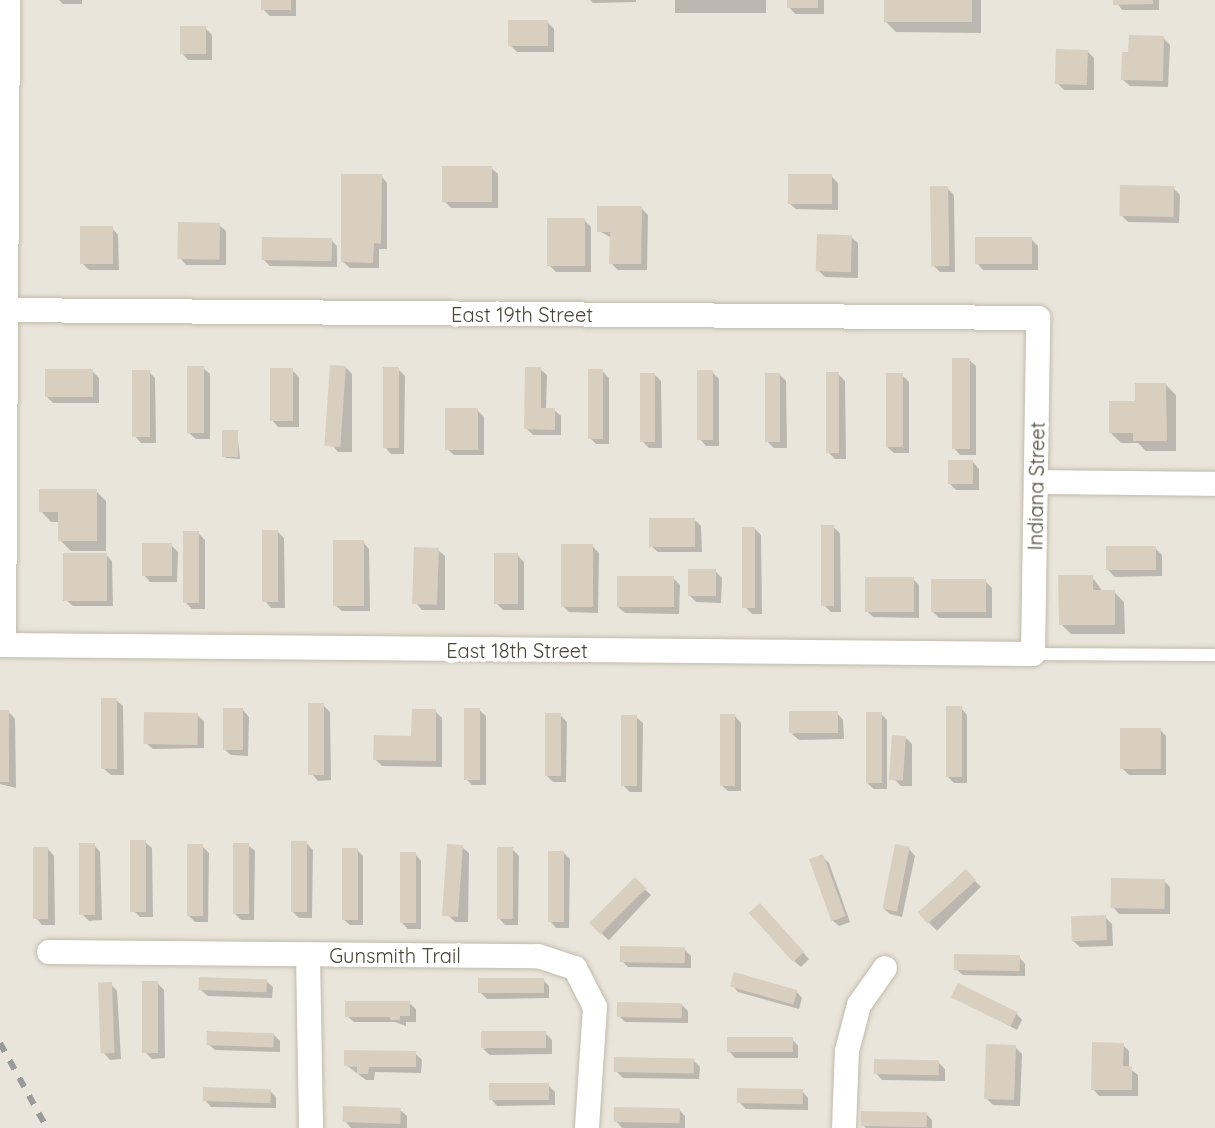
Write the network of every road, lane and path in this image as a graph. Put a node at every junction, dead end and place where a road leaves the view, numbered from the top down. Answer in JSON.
{"nodes":[{"id":1,"x":8,"y":0,"type":"edge"},
{"id":2,"x":6,"y":310,"type":"junction"},
{"id":3,"x":1038,"y":318,"type":"joint"},
{"id":4,"x":1036,"y":482,"type":"junction"},
{"id":5,"x":1215,"y":484,"type":"edge"},
{"id":6,"x":2,"y":645,"type":"edge"},
{"id":7,"x":1033,"y":654,"type":"junction"},
{"id":8,"x":1215,"y":655,"type":"edge"},
{"id":9,"x":49,"y":952,"type":"dead end"},
{"id":10,"x":308,"y":954,"type":"junction"},
{"id":11,"x":885,"y":968,"type":"dead end"},
{"id":12,"x":311,"y":1128,"type":"edge"},
{"id":13,"x":587,"y":1128,"type":"edge"},
{"id":14,"x":844,"y":1128,"type":"edge"}],
"edges":[{"from":1,"to":2,"type":"street"},
{"from":2,"to":3,"type":"street","name":"East 19th Street"},
{"from":2,"to":6,"type":"street"},
{"from":3,"to":4,"type":"street","name":"Indiana Street"},
{"from":4,"to":5,"type":"street"},
{"from":4,"to":7,"type":"street","name":"Indiana Street"},
{"from":6,"to":7,"type":"street","name":"East 18th Street"},
{"from":7,"to":8,"type":"lane"},
{"from":9,"to":10,"type":"street","name":"Gunsmith Trail"},
{"from":10,"to":12,"type":"street"},
{"from":10,"to":13,"type":"street","name":"Gunsmith Trail"},
{"from":11,"to":14,"type":"street"}]}
